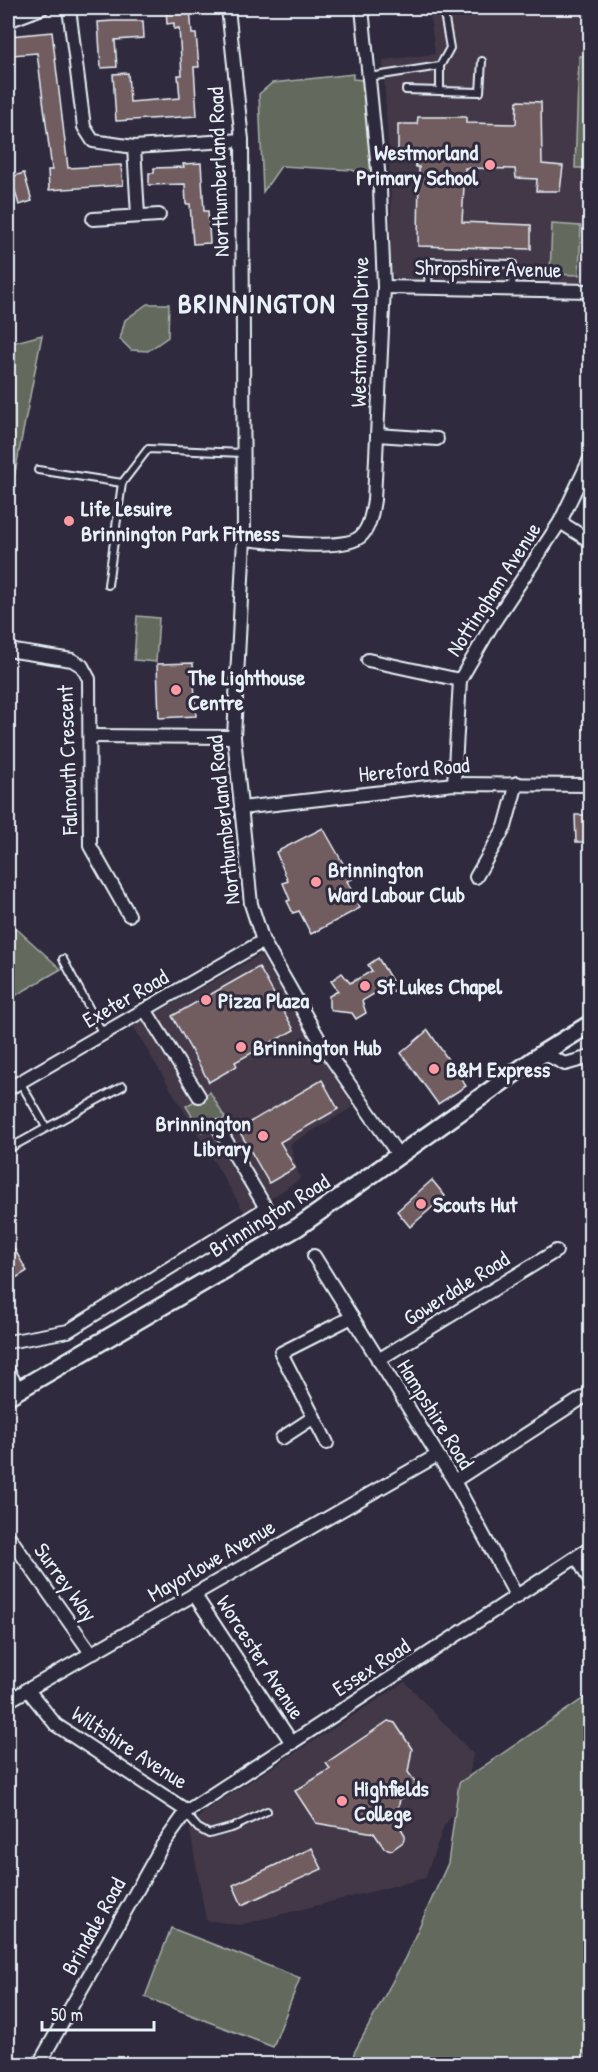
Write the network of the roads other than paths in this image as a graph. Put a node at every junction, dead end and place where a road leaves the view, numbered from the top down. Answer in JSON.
{"nodes":[{"id":1,"x":42,"y":8,"type":"edge"},
{"id":2,"x":69,"y":8,"type":"edge"},
{"id":3,"x":228,"y":8,"type":"edge"},
{"id":4,"x":362,"y":8,"type":"edge"},
{"id":5,"x":443,"y":8,"type":"edge"},
{"id":6,"x":8,"y":21,"type":"edge"},
{"id":7,"x":482,"y":61,"type":"dead end"},
{"id":8,"x":440,"y":66,"type":"junction"},
{"id":9,"x":369,"y":77,"type":"junction"},
{"id":10,"x":406,"y":90,"type":"dead end"},
{"id":11,"x":440,"y":90,"type":"junction"},
{"id":12,"x":242,"y":140,"type":"junction"},
{"id":13,"x":134,"y":147,"type":"junction"},
{"id":14,"x":138,"y":215,"type":"junction"},
{"id":15,"x":159,"y":215,"type":"dead end"},
{"id":16,"x":93,"y":219,"type":"dead end"},
{"id":17,"x":384,"y":287,"type":"junction"},
{"id":18,"x":428,"y":288,"type":"junction"},
{"id":19,"x":512,"y":290,"type":"junction"},
{"id":20,"x":591,"y":291,"type":"edge"},
{"id":21,"x":377,"y":435,"type":"junction"},
{"id":22,"x":437,"y":439,"type":"dead end"},
{"id":23,"x":243,"y":453,"type":"junction"},
{"id":24,"x":591,"y":459,"type":"edge"},
{"id":25,"x":38,"y":470,"type":"dead end"},
{"id":26,"x":122,"y":483,"type":"junction"},
{"id":27,"x":560,"y":522,"type":"junction"},
{"id":28,"x":244,"y":539,"type":"junction"},
{"id":29,"x":591,"y":541,"type":"edge"},
{"id":30,"x":108,"y":585,"type":"dead end"},
{"id":31,"x":8,"y":650,"type":"edge"},
{"id":32,"x":368,"y":660,"type":"dead end"},
{"id":33,"x":460,"y":680,"type":"junction"},
{"id":34,"x":90,"y":736,"type":"junction"},
{"id":35,"x":234,"y":737,"type":"junction"},
{"id":36,"x":517,"y":783,"type":"junction"},
{"id":37,"x":454,"y":784,"type":"junction"},
{"id":38,"x":591,"y":785,"type":"edge"},
{"id":39,"x":241,"y":808,"type":"junction"},
{"id":40,"x":476,"y":877,"type":"dead end"},
{"id":41,"x":129,"y":915,"type":"dead end"},
{"id":42,"x":263,"y":941,"type":"junction"},
{"id":43,"x":63,"y":959,"type":"dead end"},
{"id":44,"x":146,"y":1011,"type":"junction"},
{"id":45,"x":591,"y":1024,"type":"edge"},
{"id":46,"x":103,"y":1035,"type":"junction"},
{"id":47,"x":543,"y":1053,"type":"junction"},
{"id":48,"x":591,"y":1057,"type":"edge"},
{"id":49,"x":20,"y":1082,"type":"junction"},
{"id":50,"x":123,"y":1086,"type":"dead end"},
{"id":51,"x":8,"y":1089,"type":"edge"},
{"id":52,"x":199,"y":1096,"type":"dead end"},
{"id":53,"x":46,"y":1127,"type":"junction"},
{"id":54,"x":218,"y":1127,"type":"dead end"},
{"id":55,"x":8,"y":1149,"type":"edge"},
{"id":56,"x":399,"y":1156,"type":"junction"},
{"id":57,"x":556,"y":1251,"type":"dead end"},
{"id":58,"x":314,"y":1256,"type":"dead end"},
{"id":59,"x":352,"y":1317,"type":"junction"},
{"id":60,"x":8,"y":1342,"type":"edge"},
{"id":61,"x":378,"y":1360,"type":"junction"},
{"id":62,"x":8,"y":1371,"type":"edge"},
{"id":63,"x":13,"y":1393,"type":"edge"},
{"id":64,"x":591,"y":1393,"type":"edge"},
{"id":65,"x":314,"y":1417,"type":"junction"},
{"id":66,"x":282,"y":1438,"type":"dead end"},
{"id":67,"x":327,"y":1443,"type":"dead end"},
{"id":68,"x":436,"y":1456,"type":"junction"},
{"id":69,"x":454,"y":1481,"type":"junction"},
{"id":70,"x":8,"y":1535,"type":"edge"},
{"id":71,"x":591,"y":1548,"type":"edge"},
{"id":72,"x":577,"y":1557,"type":"junction"},
{"id":73,"x":591,"y":1581,"type":"edge"},
{"id":74,"x":194,"y":1594,"type":"junction"},
{"id":75,"x":517,"y":1597,"type":"junction"},
{"id":76,"x":91,"y":1653,"type":"junction"},
{"id":77,"x":27,"y":1689,"type":"junction"},
{"id":78,"x":8,"y":1701,"type":"edge"},
{"id":79,"x":292,"y":1743,"type":"junction"},
{"id":80,"x":267,"y":1811,"type":"dead end"},
{"id":81,"x":187,"y":1812,"type":"junction"},
{"id":82,"x":39,"y":2064,"type":"edge"}],
"edges":[{"from":1,"to":6,"type":"street"},
{"from":2,"to":13,"type":"street"},
{"from":3,"to":12,"type":"street","name":"Northumberland Road"},
{"from":4,"to":9,"type":"street","name":"Westmorland Drive"},
{"from":5,"to":8,"type":"lane"},
{"from":7,"to":11,"type":"lane"},
{"from":8,"to":9,"type":"lane"},
{"from":8,"to":11,"type":"lane"},
{"from":9,"to":17,"type":"street","name":"Westmorland Drive"},
{"from":10,"to":11,"type":"lane"},
{"from":12,"to":13,"type":"street"},
{"from":12,"to":23,"type":"street","name":"Northumberland Road"},
{"from":13,"to":14,"type":"street"},
{"from":14,"to":15,"type":"street"},
{"from":14,"to":16,"type":"street"},
{"from":17,"to":18,"type":"street","name":"Shropshire Avenue"},
{"from":17,"to":21,"type":"street","name":"Westmorland Drive"},
{"from":18,"to":19,"type":"street","name":"Shropshire Avenue"},
{"from":18,"to":19,"type":"lane"},
{"from":19,"to":20,"type":"street","name":"Shropshire Avenue"},
{"from":21,"to":22,"type":"street"},
{"from":21,"to":28,"type":"street","name":"Westmorland Drive"},
{"from":23,"to":26,"type":"lane"},
{"from":23,"to":28,"type":"street","name":"Northumberland Road"},
{"from":24,"to":27,"type":"street","name":"Nottingham Avenue"},
{"from":25,"to":26,"type":"lane"},
{"from":26,"to":30,"type":"lane"},
{"from":27,"to":29,"type":"street"},
{"from":27,"to":33,"type":"street","name":"Nottingham Avenue"},
{"from":28,"to":35,"type":"street","name":"Northumberland Road"},
{"from":31,"to":34,"type":"street","name":"Falmouth Crescent"},
{"from":32,"to":33,"type":"street"},
{"from":33,"to":37,"type":"street","name":"Nottingham Avenue"},
{"from":34,"to":35,"type":"street"},
{"from":34,"to":41,"type":"street","name":"Falmouth Crescent"},
{"from":35,"to":39,"type":"street","name":"Northumberland Road"},
{"from":36,"to":37,"type":"street","name":"Hereford Road"},
{"from":36,"to":38,"type":"street","name":"Hereford Road"},
{"from":36,"to":40,"type":"street"},
{"from":37,"to":39,"type":"street","name":"Hereford Road"},
{"from":39,"to":42,"type":"street","name":"Northumberland Road"},
{"from":42,"to":44,"type":"street","name":"Exeter Road"},
{"from":42,"to":56,"type":"street","name":"Northumberland Road"},
{"from":43,"to":46,"type":"lane"},
{"from":44,"to":46,"type":"street","name":"Exeter Road"},
{"from":44,"to":52,"type":"street"},
{"from":45,"to":47,"type":"street","name":"Brinnington Road"},
{"from":46,"to":49,"type":"street","name":"Exeter Road"},
{"from":47,"to":48,"type":"street"},
{"from":47,"to":56,"type":"street","name":"Brinnington Road"},
{"from":49,"to":51,"type":"street","name":"Exeter Road"},
{"from":49,"to":53,"type":"lane"},
{"from":50,"to":53,"type":"lane"},
{"from":53,"to":55,"type":"lane"},
{"from":54,"to":60,"type":"street"},
{"from":56,"to":63,"type":"street","name":"Brinnington Road"},
{"from":57,"to":61,"type":"street","name":"Gowerdale Road"},
{"from":58,"to":59,"type":"street","name":"Hampshire Road"},
{"from":59,"to":61,"type":"street","name":"Hampshire Road"},
{"from":59,"to":65,"type":"street"},
{"from":61,"to":68,"type":"street","name":"Hampshire Road"},
{"from":62,"to":63,"type":"street"},
{"from":64,"to":69,"type":"street"},
{"from":65,"to":66,"type":"street"},
{"from":65,"to":67,"type":"street"},
{"from":68,"to":69,"type":"street","name":"Hampshire Road"},
{"from":68,"to":74,"type":"street","name":"Mayorlowe Avenue"},
{"from":69,"to":75,"type":"street","name":"Hampshire Road"},
{"from":70,"to":76,"type":"street","name":"Surrey Way"},
{"from":71,"to":72,"type":"street","name":"Essex Road"},
{"from":72,"to":73,"type":"street"},
{"from":72,"to":75,"type":"street","name":"Essex Road"},
{"from":74,"to":76,"type":"street","name":"Mayorlowe Avenue"},
{"from":74,"to":79,"type":"street","name":"Worcester Avenue"},
{"from":75,"to":79,"type":"street","name":"Essex Road"},
{"from":76,"to":77,"type":"street","name":"Mayorlowe Avenue"},
{"from":77,"to":78,"type":"street","name":"Mayorlowe Avenue"},
{"from":77,"to":81,"type":"street","name":"Wiltshire Avenue"},
{"from":79,"to":81,"type":"street","name":"Essex Road"},
{"from":80,"to":81,"type":"lane"},
{"from":81,"to":82,"type":"street","name":"Brindale Road"}]}
